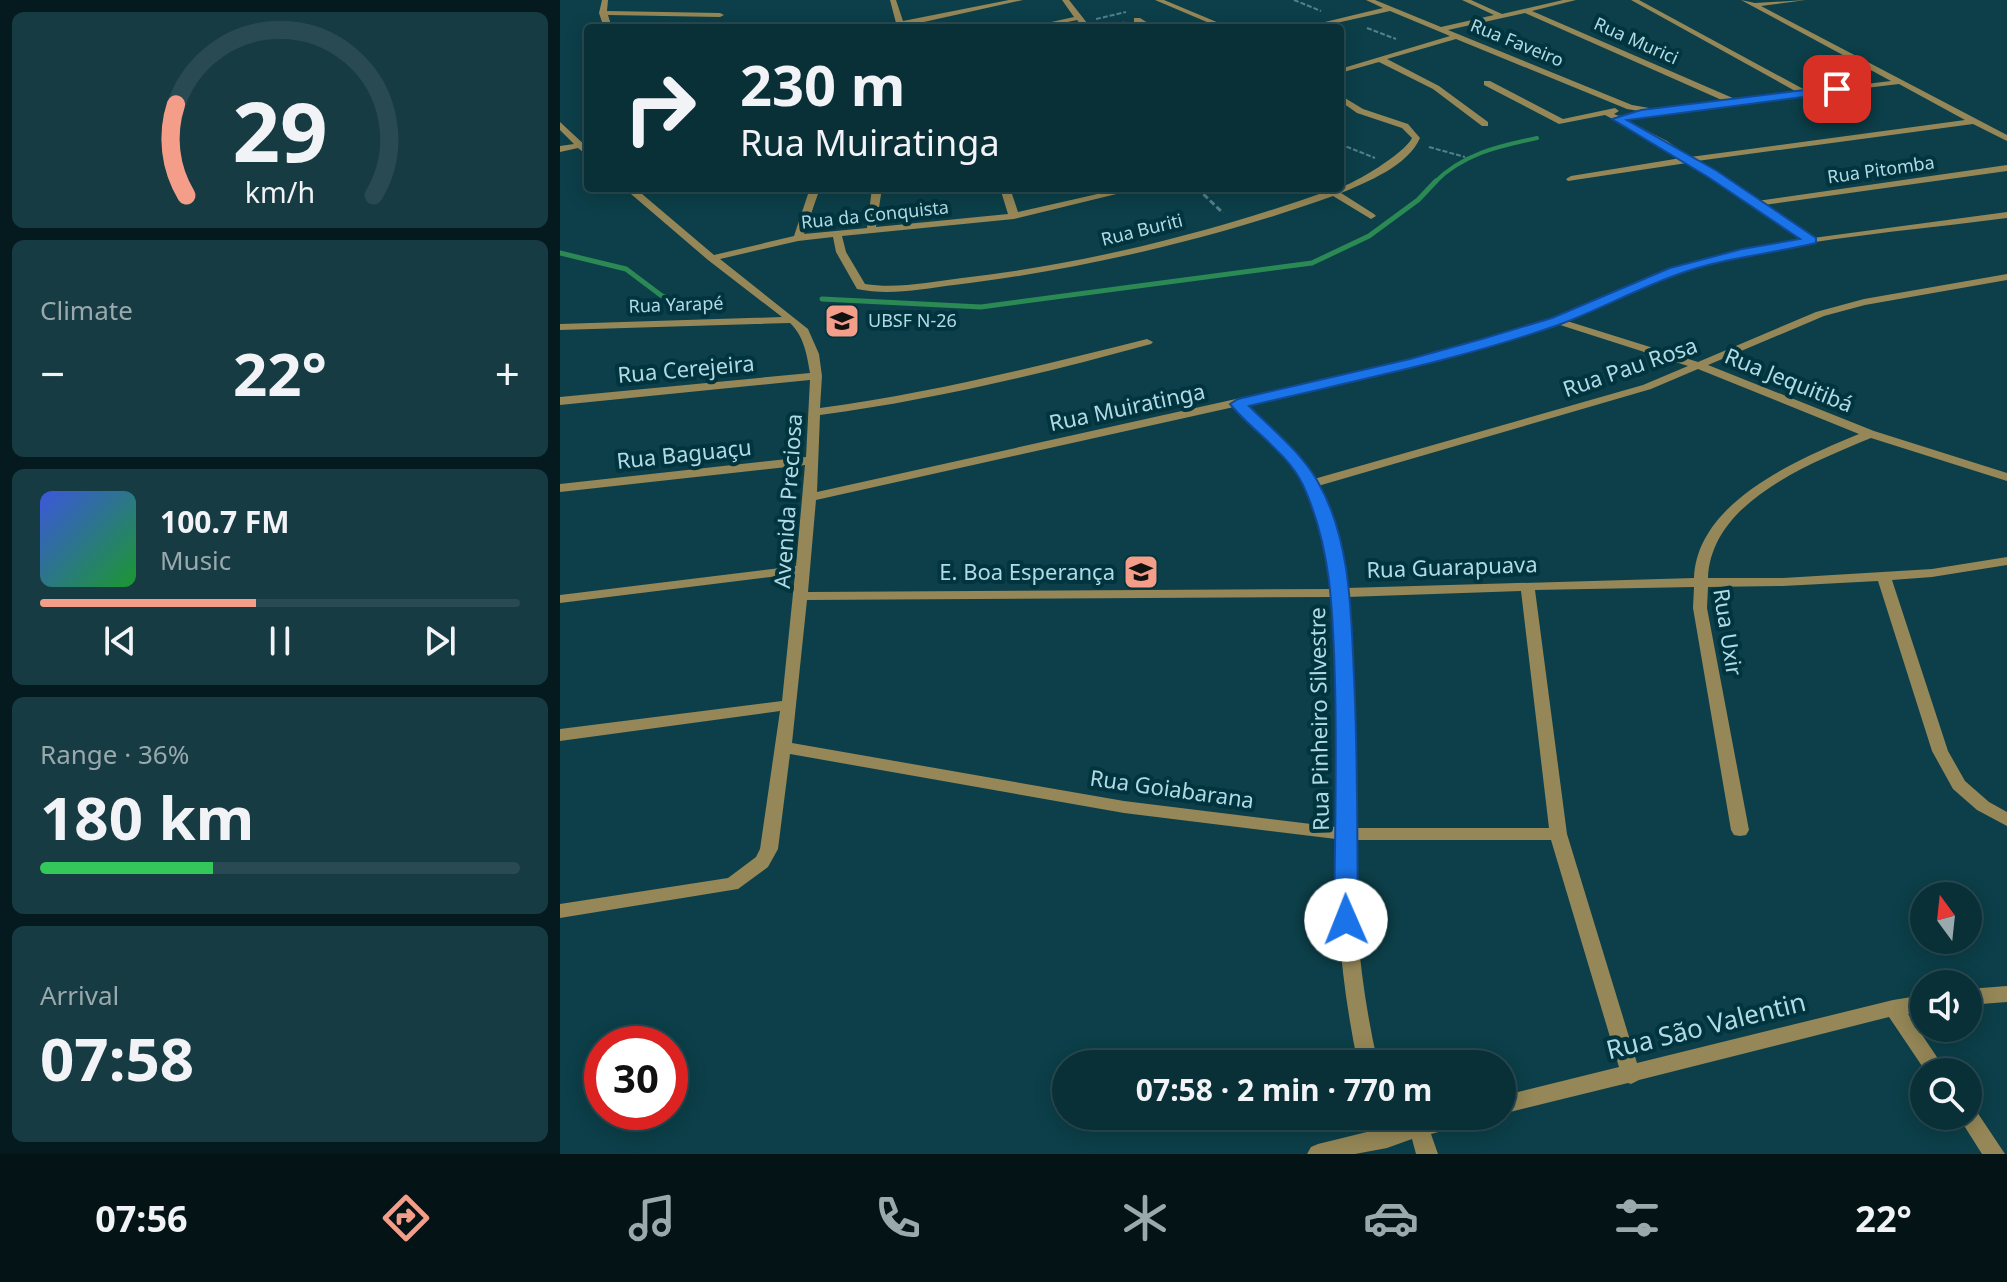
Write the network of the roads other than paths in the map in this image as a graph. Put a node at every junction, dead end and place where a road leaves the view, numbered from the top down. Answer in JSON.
{"nodes":[{"id":1,"x":605,"y":0,"type":"edge"},
{"id":2,"x":893,"y":0,"type":"edge"},
{"id":3,"x":1020,"y":0,"type":"edge"},
{"id":4,"x":1065,"y":0,"type":"edge"},
{"id":5,"x":1158,"y":0,"type":"edge"},
{"id":6,"x":1369,"y":0,"type":"edge"},
{"id":7,"x":1465,"y":0,"type":"edge"},
{"id":8,"x":1573,"y":0,"type":"edge"},
{"id":9,"x":1634,"y":0,"type":"edge"},
{"id":10,"x":1744,"y":0,"type":"edge"},
{"id":11,"x":1803,"y":0,"type":"edge"},
{"id":12,"x":1552,"y":2,"type":"edge"},
{"id":13,"x":1753,"y":5,"type":"junction"},
{"id":14,"x":1390,"y":8,"type":"junction"},
{"id":15,"x":1524,"y":10,"type":"junction"},
{"id":16,"x":603,"y":13,"type":"junction"},
{"id":17,"x":720,"y":15,"type":"dead end"},
{"id":18,"x":1500,"y":15,"type":"junction"},
{"id":19,"x":1078,"y":18,"type":"junction"},
{"id":20,"x":1137,"y":20,"type":"dead end"},
{"id":21,"x":607,"y":24,"type":"edge"},
{"id":22,"x":900,"y":24,"type":"joint"},
{"id":23,"x":1048,"y":24,"type":"edge"},
{"id":24,"x":1083,"y":24,"type":"edge"},
{"id":25,"x":1144,"y":24,"type":"edge"},
{"id":26,"x":1217,"y":24,"type":"edge"},
{"id":27,"x":1321,"y":24,"type":"edge"},
{"id":28,"x":1441,"y":29,"type":"junction"},
{"id":29,"x":1457,"y":36,"type":"junction"},
{"id":30,"x":1382,"y":60,"type":"junction"},
{"id":31,"x":1344,"y":70,"type":"edge"},
{"id":32,"x":1900,"y":82,"type":"junction"},
{"id":33,"x":1487,"y":83,"type":"dead end"},
{"id":34,"x":1805,"y":93,"type":"junction"},
{"id":35,"x":1344,"y":100,"type":"edge"},
{"id":36,"x":1735,"y":102,"type":"junction"},
{"id":37,"x":1630,"y":107,"type":"junction"},
{"id":38,"x":1654,"y":111,"type":"junction"},
{"id":39,"x":1607,"y":113,"type":"junction"},
{"id":40,"x":1618,"y":119,"type":"junction"},
{"id":41,"x":1974,"y":121,"type":"junction"},
{"id":42,"x":1485,"y":124,"type":"dead end"},
{"id":43,"x":560,"y":125,"type":"edge"},
{"id":44,"x":2007,"y":138,"type":"edge"},
{"id":45,"x":580,"y":145,"type":"junction"},
{"id":46,"x":560,"y":149,"type":"edge"},
{"id":47,"x":584,"y":149,"type":"edge"},
{"id":48,"x":1689,"y":159,"type":"junction"},
{"id":49,"x":2007,"y":168,"type":"edge"},
{"id":50,"x":1571,"y":179,"type":"dead end"},
{"id":51,"x":1344,"y":184,"type":"edge"},
{"id":52,"x":634,"y":192,"type":"edge"},
{"id":53,"x":814,"y":192,"type":"edge"},
{"id":54,"x":876,"y":192,"type":"edge"},
{"id":55,"x":1006,"y":192,"type":"edge"},
{"id":56,"x":1103,"y":192,"type":"edge"},
{"id":57,"x":1324,"y":192,"type":"edge"},
{"id":58,"x":1333,"y":192,"type":"edge"},
{"id":59,"x":1759,"y":203,"type":"junction"},
{"id":60,"x":2007,"y":215,"type":"edge"},
{"id":61,"x":1014,"y":216,"type":"junction"},
{"id":62,"x":1371,"y":216,"type":"dead end"},
{"id":63,"x":871,"y":231,"type":"junction"},
{"id":64,"x":837,"y":234,"type":"junction"},
{"id":65,"x":798,"y":238,"type":"junction"},
{"id":66,"x":1811,"y":241,"type":"junction"},
{"id":67,"x":712,"y":258,"type":"junction"},
{"id":68,"x":2007,"y":277,"type":"edge"},
{"id":69,"x":793,"y":320,"type":"junction"},
{"id":70,"x":1557,"y":321,"type":"junction"},
{"id":71,"x":560,"y":327,"type":"edge"},
{"id":72,"x":1147,"y":342,"type":"dead end"},
{"id":73,"x":1700,"y":366,"type":"junction"},
{"id":74,"x":816,"y":376,"type":"junction"},
{"id":75,"x":560,"y":401,"type":"edge"},
{"id":76,"x":1238,"y":404,"type":"junction"},
{"id":77,"x":815,"y":412,"type":"junction"},
{"id":78,"x":1870,"y":434,"type":"junction"},
{"id":79,"x":813,"y":460,"type":"junction"},
{"id":80,"x":2007,"y":477,"type":"edge"},
{"id":81,"x":1311,"y":484,"type":"junction"},
{"id":82,"x":560,"y":488,"type":"edge"},
{"id":83,"x":810,"y":497,"type":"junction"},
{"id":84,"x":2007,"y":561,"type":"edge"},
{"id":85,"x":803,"y":569,"type":"junction"},
{"id":86,"x":1884,"y":577,"type":"junction"},
{"id":87,"x":1698,"y":583,"type":"junction"},
{"id":88,"x":1527,"y":586,"type":"junction"},
{"id":89,"x":1341,"y":593,"type":"junction"},
{"id":90,"x":801,"y":596,"type":"junction"},
{"id":91,"x":560,"y":599,"type":"edge"},
{"id":92,"x":789,"y":705,"type":"junction"},
{"id":93,"x":560,"y":735,"type":"edge"},
{"id":94,"x":784,"y":747,"type":"junction"},
{"id":95,"x":2007,"y":820,"type":"edge"},
{"id":96,"x":1740,"y":830,"type":"dead end"},
{"id":97,"x":1345,"y":834,"type":"junction"},
{"id":98,"x":1558,"y":834,"type":"junction"},
{"id":99,"x":560,"y":911,"type":"edge"},
{"id":100,"x":2007,"y":994,"type":"edge"},
{"id":101,"x":1982,"y":996,"type":"edge"},
{"id":102,"x":1910,"y":1005,"type":"edge"},
{"id":103,"x":1893,"y":1008,"type":"junction"},
{"id":104,"x":1365,"y":1050,"type":"edge"},
{"id":105,"x":1927,"y":1058,"type":"edge"},
{"id":106,"x":1631,"y":1075,"type":"junction"},
{"id":107,"x":1516,"y":1102,"type":"edge"},
{"id":108,"x":1385,"y":1130,"type":"edge"},
{"id":109,"x":1419,"y":1130,"type":"joint"},
{"id":110,"x":1978,"y":1130,"type":"edge"},
{"id":111,"x":1387,"y":1138,"type":"junction"},
{"id":112,"x":1318,"y":1154,"type":"edge"},
{"id":113,"x":1427,"y":1154,"type":"edge"},
{"id":114,"x":1994,"y":1154,"type":"edge"}],
"edges":[{"from":1,"to":16,"type":"street"},
{"from":2,"to":22,"type":"street"},
{"from":3,"to":22,"type":"street"},
{"from":4,"to":19,"type":"street"},
{"from":5,"to":26,"type":"street"},
{"from":6,"to":14,"type":"street","name":"Rua Faveiro"},
{"from":7,"to":18,"type":"street"},
{"from":8,"to":12,"type":"street"},
{"from":9,"to":34,"type":"street"},
{"from":10,"to":13,"type":"street"},
{"from":11,"to":13,"type":"street"},
{"from":12,"to":15,"type":"street"},
{"from":13,"to":32,"type":"street"},
{"from":14,"to":27,"type":"street"},
{"from":14,"to":28,"type":"street","name":"Rua Faveiro"},
{"from":15,"to":18,"type":"street"},
{"from":15,"to":36,"type":"street","name":"Rua Murici"},
{"from":16,"to":17,"type":"street"},
{"from":16,"to":21,"type":"street"},
{"from":18,"to":28,"type":"street"},
{"from":19,"to":23,"type":"street"},
{"from":19,"to":24,"type":"street"},
{"from":20,"to":25,"type":"street"},
{"from":28,"to":29,"type":"street","name":"Rua Faveiro"},
{"from":29,"to":30,"type":"street"},
{"from":29,"to":37,"type":"street","name":"Rua Faveiro"},
{"from":30,"to":31,"type":"street"},
{"from":30,"to":42,"type":"street"},
{"from":32,"to":34,"type":"street"},
{"from":32,"to":41,"type":"street"},
{"from":33,"to":39,"type":"street"},
{"from":34,"to":36,"type":"street"},
{"from":35,"to":51,"type":"street","name":"Rua Buriti"},
{"from":36,"to":38,"type":"street"},
{"from":37,"to":38,"type":"street","name":"Rua Faveiro"},
{"from":37,"to":39,"type":"street"},
{"from":38,"to":40,"type":"street"},
{"from":39,"to":40,"type":"street"},
{"from":40,"to":48,"type":"street"},
{"from":41,"to":44,"type":"street"},
{"from":41,"to":48,"type":"street"},
{"from":43,"to":45,"type":"street"},
{"from":45,"to":46,"type":"street"},
{"from":45,"to":47,"type":"street"},
{"from":48,"to":50,"type":"street"},
{"from":48,"to":59,"type":"street"},
{"from":49,"to":59,"type":"street","name":"Rua Pitomba"},
{"from":52,"to":67,"type":"street","name":"Avenida Preciosa"},
{"from":53,"to":65,"type":"street"},
{"from":54,"to":63,"type":"street"},
{"from":55,"to":61,"type":"street"},
{"from":56,"to":61,"type":"street","name":"Rua da Conquista"},
{"from":57,"to":64,"type":"street","name":"Rua Buriti"},
{"from":58,"to":62,"type":"street"},
{"from":59,"to":66,"type":"street"},
{"from":60,"to":66,"type":"street","name":"Rua Muiratinga"},
{"from":61,"to":63,"type":"street","name":"Rua da Conquista"},
{"from":63,"to":64,"type":"street","name":"Rua da Conquista"},
{"from":64,"to":65,"type":"street","name":"Rua da Conquista"},
{"from":65,"to":67,"type":"street","name":"Rua da Conquista"},
{"from":66,"to":70,"type":"street","name":"Rua Muiratinga"},
{"from":67,"to":69,"type":"street","name":"Avenida Preciosa"},
{"from":68,"to":73,"type":"street","name":"Rua Pau Rosa"},
{"from":69,"to":71,"type":"street","name":"Rua Yarapé"},
{"from":69,"to":74,"type":"street","name":"Avenida Preciosa"},
{"from":70,"to":73,"type":"street","name":"Rua Jequitibá"},
{"from":70,"to":76,"type":"street","name":"Rua Muiratinga"},
{"from":72,"to":77,"type":"street"},
{"from":73,"to":78,"type":"street","name":"Rua Jequitibá"},
{"from":73,"to":81,"type":"street","name":"Rua Pau Rosa"},
{"from":74,"to":75,"type":"street","name":"Rua Cerejeira"},
{"from":74,"to":77,"type":"street","name":"Avenida Preciosa"},
{"from":76,"to":81,"type":"street","name":"Rua Pinheiro Silvestre"},
{"from":76,"to":83,"type":"street","name":"Rua Muiratinga"},
{"from":77,"to":79,"type":"street","name":"Avenida Preciosa"},
{"from":78,"to":80,"type":"street","name":"Rua Jequitibá"},
{"from":78,"to":87,"type":"street","name":"Rua Uxir"},
{"from":79,"to":82,"type":"street","name":"Rua Baguaçu"},
{"from":79,"to":83,"type":"street","name":"Avenida Preciosa"},
{"from":81,"to":89,"type":"street","name":"Rua Pinheiro Silvestre"},
{"from":83,"to":85,"type":"street","name":"Avenida Preciosa"},
{"from":84,"to":86,"type":"street","name":"Rua Guarapuava"},
{"from":85,"to":90,"type":"street","name":"Avenida Preciosa"},
{"from":85,"to":91,"type":"street"},
{"from":86,"to":87,"type":"street","name":"Rua Guarapuava"},
{"from":86,"to":95,"type":"street"},
{"from":87,"to":88,"type":"street","name":"Rua Guarapuava"},
{"from":87,"to":96,"type":"street","name":"Rua Uxir"},
{"from":88,"to":89,"type":"street","name":"Rua Guarapuava"},
{"from":88,"to":98,"type":"street"},
{"from":89,"to":90,"type":"street","name":"Rua Guarapuava"},
{"from":89,"to":97,"type":"street","name":"Rua Pinheiro Silvestre"},
{"from":90,"to":92,"type":"street","name":"Avenida Preciosa"},
{"from":92,"to":93,"type":"street"},
{"from":92,"to":94,"type":"street","name":"Avenida Preciosa"},
{"from":94,"to":97,"type":"street","name":"Rua Goiabarana"},
{"from":94,"to":99,"type":"street","name":"Avenida Preciosa"},
{"from":97,"to":98,"type":"street","name":"Rua Goiabarana"},
{"from":97,"to":104,"type":"street","name":"Rua Pinheiro Silvestre"},
{"from":98,"to":106,"type":"street"},
{"from":100,"to":101,"type":"street"},
{"from":102,"to":103,"type":"street","name":"Rua São Valentin"},
{"from":103,"to":105,"type":"street"},
{"from":103,"to":106,"type":"street","name":"Rua São Valentin"},
{"from":106,"to":107,"type":"street","name":"Rua São Valentin"},
{"from":108,"to":111,"type":"street"},
{"from":109,"to":111,"type":"street"},
{"from":109,"to":113,"type":"street"},
{"from":110,"to":114,"type":"street"},
{"from":111,"to":112,"type":"street"}]}
